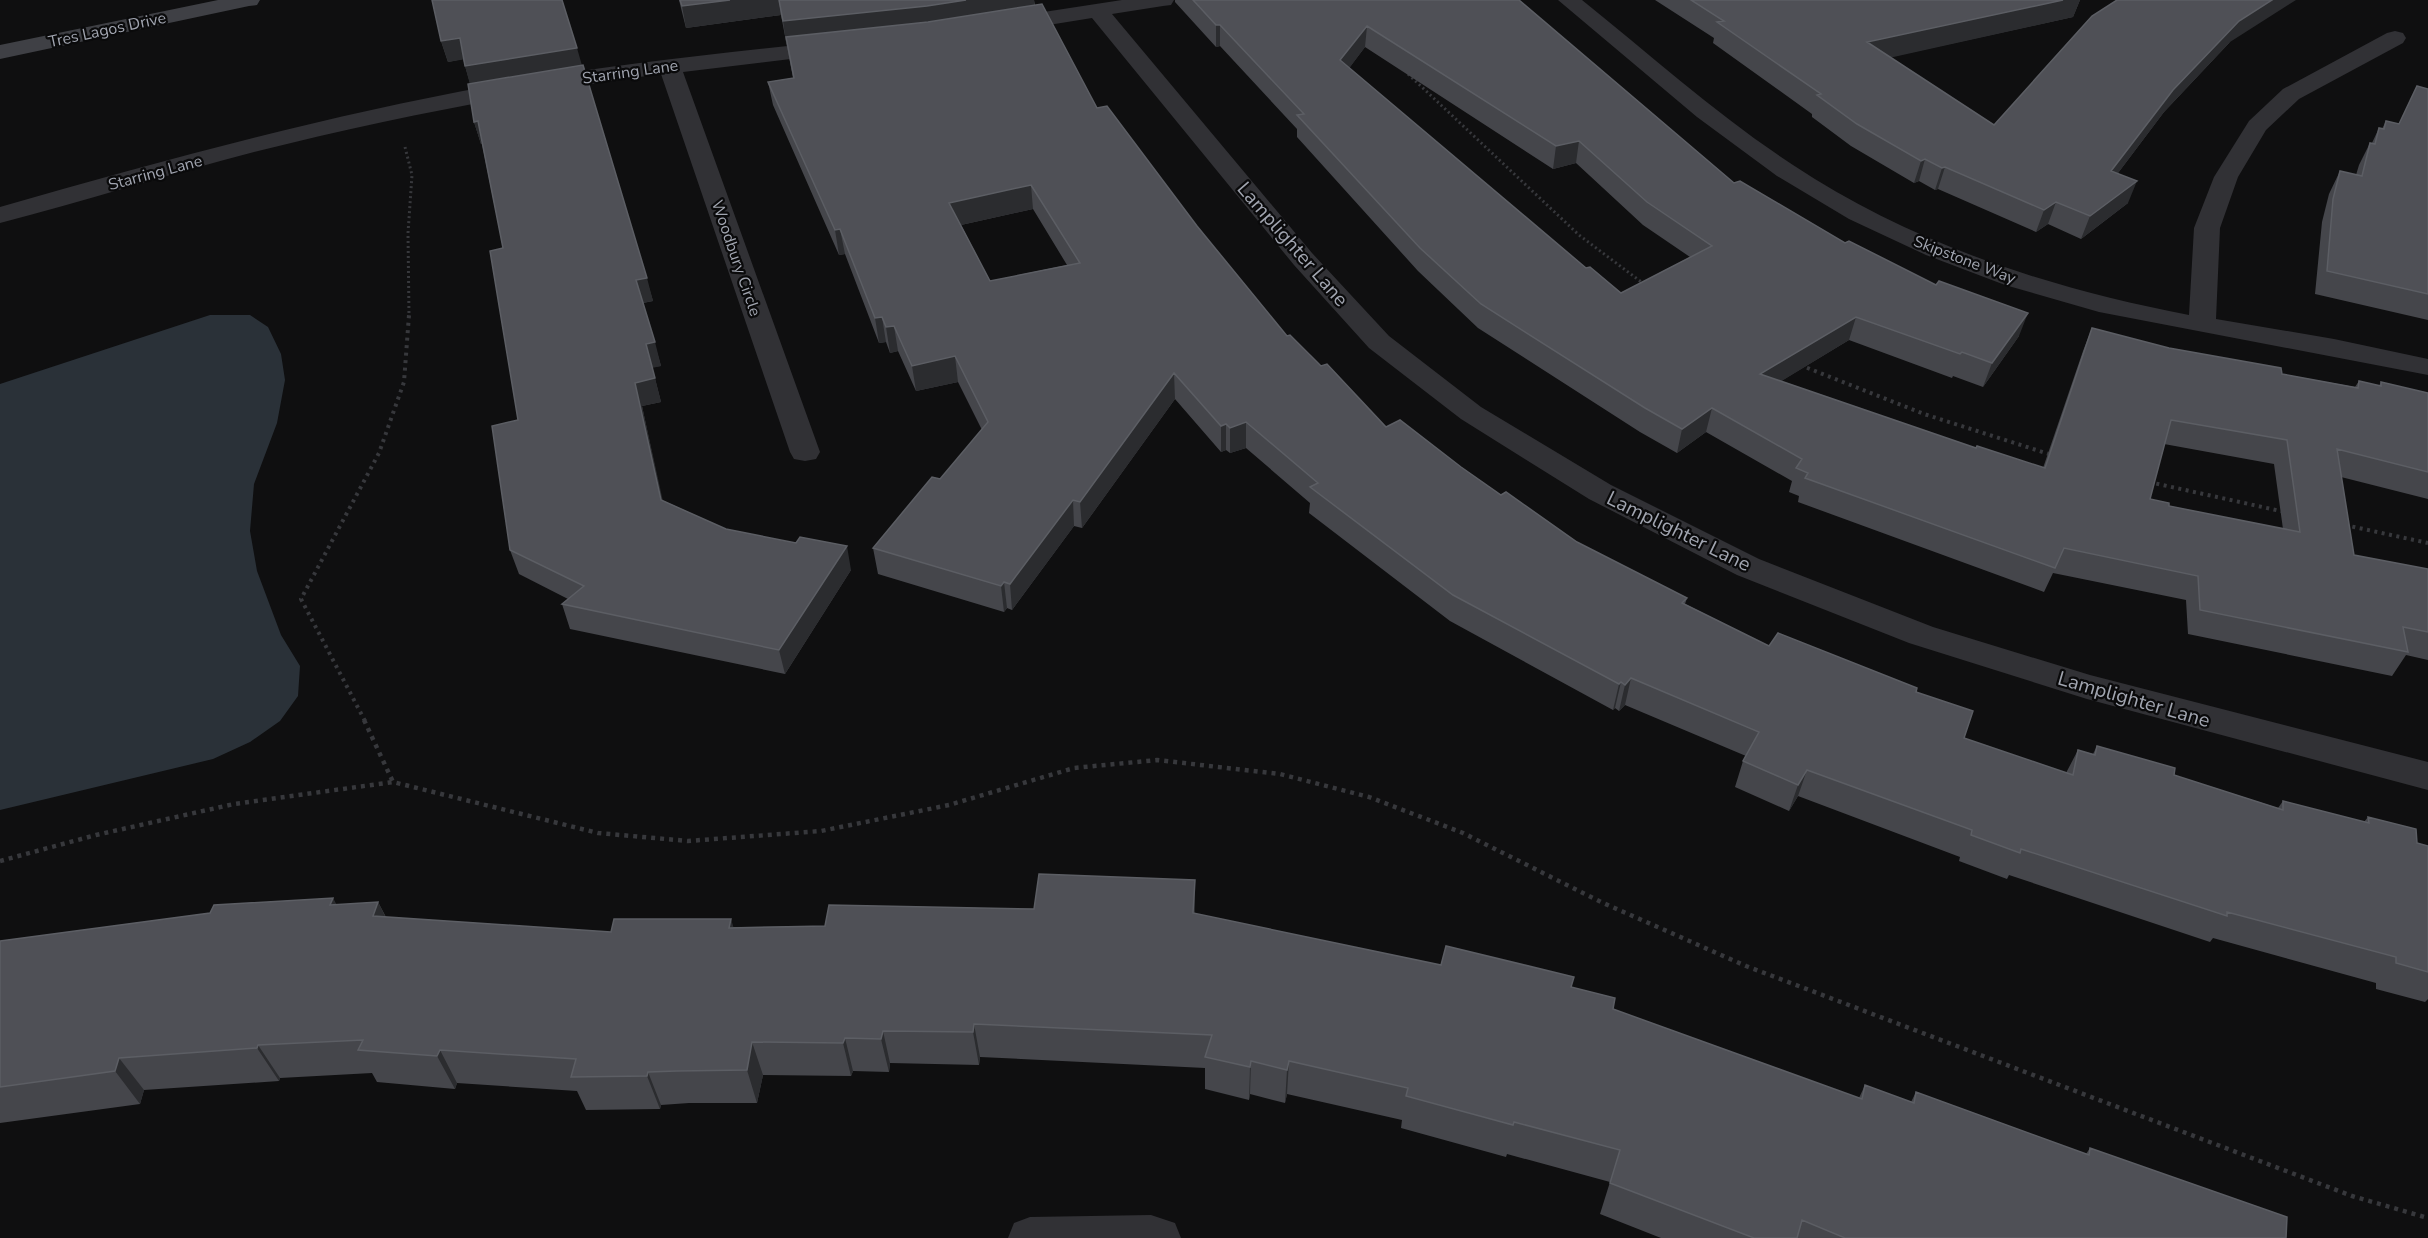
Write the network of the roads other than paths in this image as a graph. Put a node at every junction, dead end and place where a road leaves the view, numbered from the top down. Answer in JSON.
{"nodes":[{"id":1,"x":249,"y":0,"type":"edge"},
{"id":2,"x":1163,"y":0,"type":"edge"},
{"id":3,"x":1569,"y":0,"type":"edge"},
{"id":4,"x":1098,"y":12,"type":"junction"},
{"id":5,"x":986,"y":28,"type":"edge"},
{"id":6,"x":2395,"y":38,"type":"dead end"},
{"id":7,"x":849,"y":45,"type":"edge"},
{"id":8,"x":0,"y":52,"type":"edge"},
{"id":9,"x":669,"y":65,"type":"junction"},
{"id":10,"x":0,"y":215,"type":"edge"},
{"id":11,"x":2202,"y":324,"type":"junction"},
{"id":12,"x":2428,"y":367,"type":"edge"},
{"id":13,"x":805,"y":452,"type":"dead end"},
{"id":14,"x":2428,"y":776,"type":"edge"},
{"id":15,"x":1030,"y":1238,"type":"edge"},
{"id":16,"x":1159,"y":1238,"type":"edge"}],
"edges":[{"from":1,"to":8,"type":"street","name":"Tres Lagos Drive"},
{"from":2,"to":4,"type":"street"},
{"from":3,"to":11,"type":"street","name":"Skipstone Way"},
{"from":4,"to":5,"type":"street"},
{"from":4,"to":14,"type":"street","name":"Lamplighter Lane"},
{"from":6,"to":11,"type":"street"},
{"from":7,"to":9,"type":"street","name":"Starring Lane"},
{"from":9,"to":10,"type":"street","name":"Starring Lane"},
{"from":9,"to":13,"type":"street","name":"Woodbury Circle"},
{"from":11,"to":12,"type":"street","name":"Skipstone Way"},
{"from":15,"to":16,"type":"street"}]}
